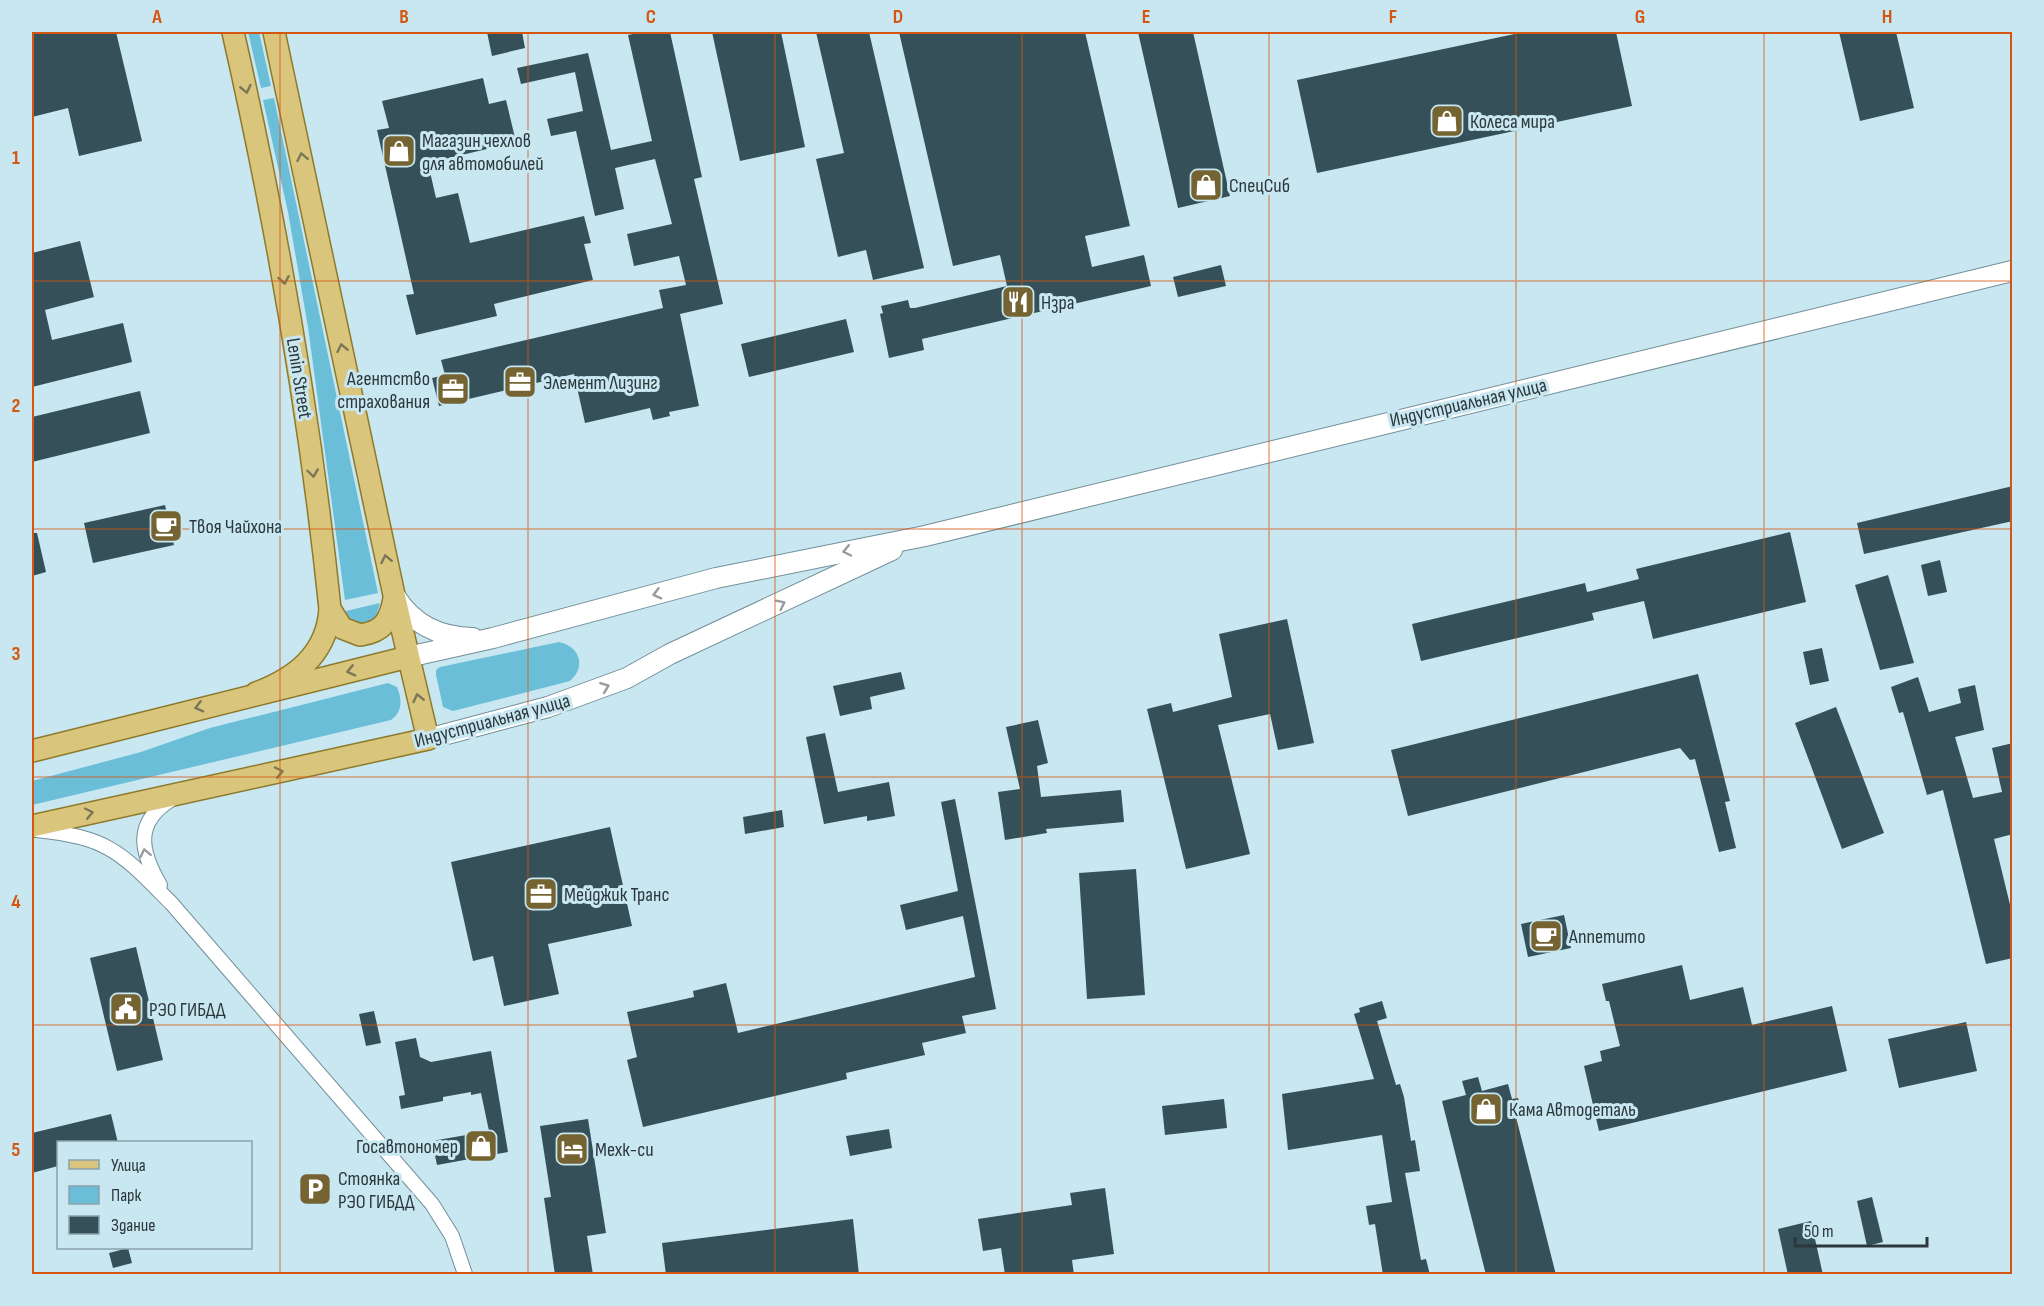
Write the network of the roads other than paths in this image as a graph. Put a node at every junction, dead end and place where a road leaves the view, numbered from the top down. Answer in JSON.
{"nodes":[{"id":1,"x":233,"y":32,"type":"edge"},
{"id":2,"x":274,"y":32,"type":"edge"},
{"id":3,"x":2013,"y":271,"type":"edge"},
{"id":4,"x":925,"y":536,"type":"junction"},
{"id":5,"x":394,"y":595,"type":"junction"},
{"id":6,"x":330,"y":609,"type":"junction"},
{"id":7,"x":494,"y":638,"type":"junction"},
{"id":8,"x":408,"y":657,"type":"junction"},
{"id":9,"x":256,"y":693,"type":"junction"},
{"id":10,"x":428,"y":739,"type":"junction"},
{"id":11,"x":32,"y":751,"type":"edge"},
{"id":12,"x":184,"y":792,"type":"junction"},
{"id":13,"x":32,"y":828,"type":"edge"},
{"id":14,"x":172,"y":904,"type":"junction"},
{"id":15,"x":465,"y":1275,"type":"edge"}],
"edges":[{"from":1,"to":6,"type":"main road","name":"Lenin Street","one_way":true},
{"from":5,"to":2,"type":"main road","one_way":true},
{"from":3,"to":4,"type":"main road","name":"Индустриальная улица"},
{"from":4,"to":7,"type":"main road","name":"Индустриальная улица","one_way":true},
{"from":10,"to":4,"type":"main road","name":"Индустриальная улица","one_way":true},
{"from":5,"to":6,"type":"main road"},
{"from":5,"to":7,"type":"main road"},
{"from":5,"to":8,"type":"main road"},
{"from":6,"to":9,"type":"main road","name":"Lenin Street"},
{"from":7,"to":8,"type":"main road","name":"Индустриальная улица"},
{"from":8,"to":9,"type":"main road","name":"Индустриальная улица","one_way":true},
{"from":10,"to":8,"type":"main road","one_way":true},
{"from":9,"to":11,"type":"main road","name":"Индустриальная улица","one_way":true},
{"from":12,"to":10,"type":"main road","name":"Индустриальная улица","one_way":true},
{"from":13,"to":12,"type":"main road","name":"Индустриальная улица","one_way":true},
{"from":14,"to":12,"type":"street","one_way":true},
{"from":13,"to":14,"type":"street"},
{"from":14,"to":15,"type":"street"}]}
